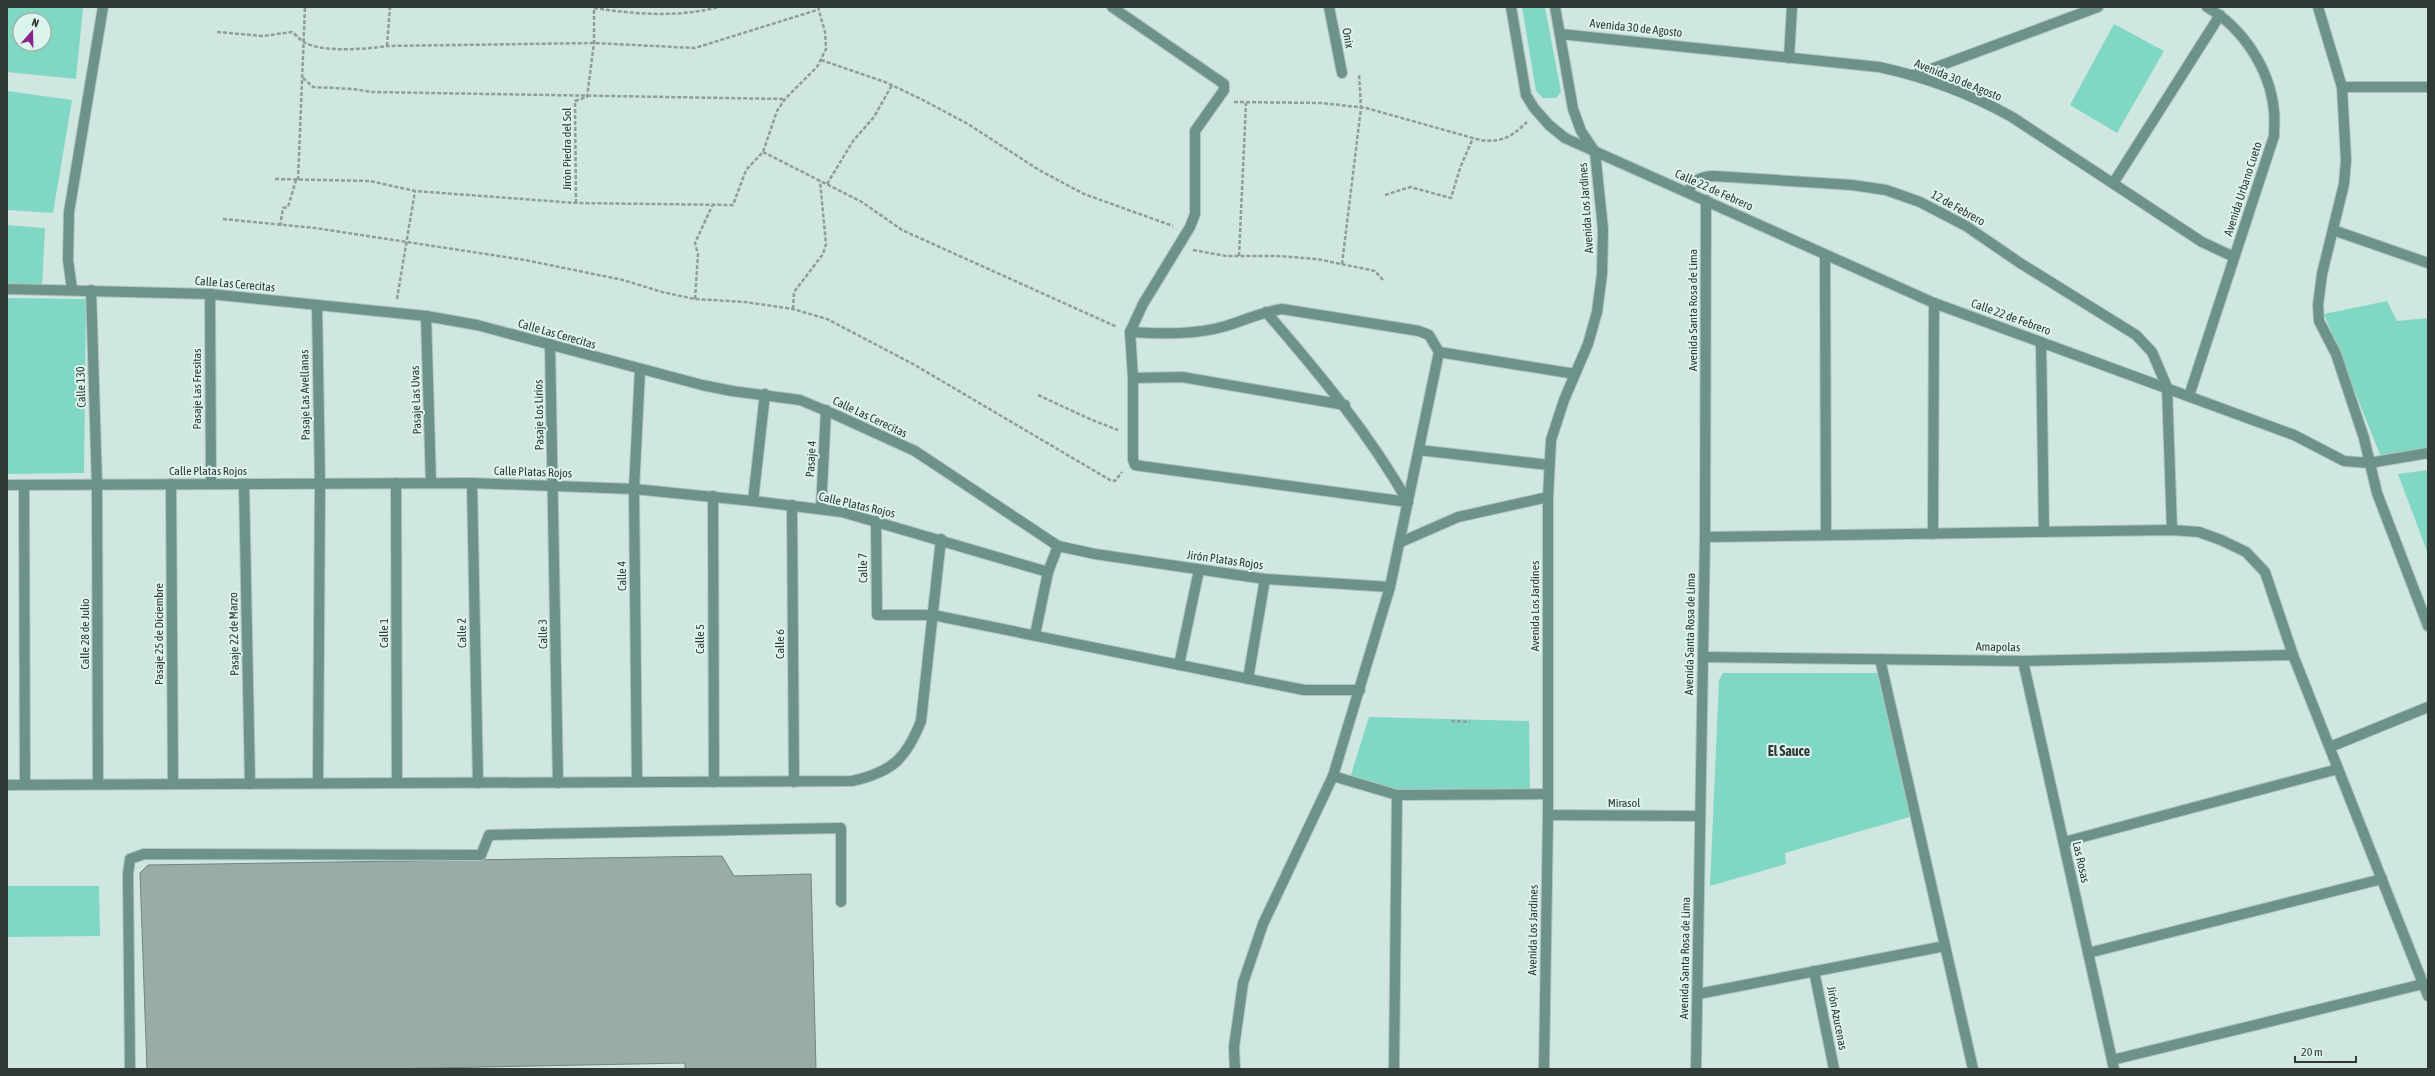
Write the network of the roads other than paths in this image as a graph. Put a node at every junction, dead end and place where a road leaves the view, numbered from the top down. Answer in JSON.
{"nodes":[{"id":1,"x":103,"y":7,"type":"edge"},
{"id":2,"x":1112,"y":7,"type":"edge"},
{"id":3,"x":1330,"y":7,"type":"edge"},
{"id":4,"x":1511,"y":7,"type":"edge"},
{"id":5,"x":1555,"y":7,"type":"edge"},
{"id":6,"x":1792,"y":7,"type":"edge"},
{"id":7,"x":2098,"y":7,"type":"edge"},
{"id":8,"x":2208,"y":7,"type":"edge"},
{"id":9,"x":2318,"y":7,"type":"edge"},
{"id":10,"x":2220,"y":15,"type":"junction"},
{"id":11,"x":1560,"y":34,"type":"junction"},
{"id":12,"x":1789,"y":58,"type":"junction"},
{"id":13,"x":1341,"y":69,"type":"road end"},
{"id":14,"x":1916,"y":75,"type":"junction"},
{"id":15,"x":2342,"y":87,"type":"junction"},
{"id":16,"x":2428,"y":87,"type":"edge"},
{"id":17,"x":1595,"y":152,"type":"junction"},
{"id":18,"x":2114,"y":182,"type":"junction"},
{"id":19,"x":1688,"y":192,"type":"junction"},
{"id":20,"x":1706,"y":200,"type":"junction"},
{"id":21,"x":2332,"y":230,"type":"junction"},
{"id":22,"x":1825,"y":256,"type":"junction"},
{"id":23,"x":2234,"y":257,"type":"junction"},
{"id":24,"x":2428,"y":263,"type":"edge"},
{"id":25,"x":7,"y":289,"type":"edge"},
{"id":26,"x":72,"y":289,"type":"junction"},
{"id":27,"x":92,"y":290,"type":"junction"},
{"id":28,"x":210,"y":294,"type":"junction"},
{"id":29,"x":1934,"y":303,"type":"junction"},
{"id":30,"x":317,"y":305,"type":"junction"},
{"id":31,"x":1266,"y":312,"type":"junction"},
{"id":32,"x":426,"y":316,"type":"junction"},
{"id":33,"x":1130,"y":332,"type":"junction"},
{"id":34,"x":2041,"y":342,"type":"junction"},
{"id":35,"x":550,"y":344,"type":"junction"},
{"id":36,"x":1439,"y":352,"type":"junction"},
{"id":37,"x":640,"y":370,"type":"junction"},
{"id":38,"x":1576,"y":374,"type":"junction"},
{"id":39,"x":1133,"y":378,"type":"junction"},
{"id":40,"x":2167,"y":387,"type":"junction"},
{"id":41,"x":765,"y":394,"type":"junction"},
{"id":42,"x":2189,"y":396,"type":"junction"},
{"id":43,"x":1345,"y":405,"type":"junction"},
{"id":44,"x":826,"y":410,"type":"junction"},
{"id":45,"x":1419,"y":450,"type":"junction"},
{"id":46,"x":2428,"y":453,"type":"edge"},
{"id":47,"x":2369,"y":463,"type":"junction"},
{"id":48,"x":1549,"y":465,"type":"junction"},
{"id":49,"x":396,"y":483,"type":"junction"},
{"id":50,"x":431,"y":483,"type":"junction"},
{"id":51,"x":472,"y":483,"type":"junction"},
{"id":52,"x":171,"y":484,"type":"junction"},
{"id":53,"x":211,"y":484,"type":"junction"},
{"id":54,"x":244,"y":484,"type":"junction"},
{"id":55,"x":320,"y":484,"type":"junction"},
{"id":56,"x":7,"y":485,"type":"edge"},
{"id":57,"x":24,"y":485,"type":"junction"},
{"id":58,"x":97,"y":485,"type":"junction"},
{"id":59,"x":554,"y":485,"type":"junction"},
{"id":60,"x":634,"y":490,"type":"junction"},
{"id":61,"x":713,"y":496,"type":"junction"},
{"id":62,"x":1548,"y":497,"type":"junction"},
{"id":63,"x":753,"y":501,"type":"junction"},
{"id":64,"x":1408,"y":502,"type":"junction"},
{"id":65,"x":792,"y":505,"type":"junction"},
{"id":66,"x":821,"y":509,"type":"junction"},
{"id":67,"x":876,"y":521,"type":"junction"},
{"id":68,"x":2172,"y":530,"type":"junction"},
{"id":69,"x":2044,"y":532,"type":"junction"},
{"id":70,"x":1933,"y":534,"type":"junction"},
{"id":71,"x":1826,"y":535,"type":"junction"},
{"id":72,"x":1705,"y":537,"type":"junction"},
{"id":73,"x":941,"y":540,"type":"junction"},
{"id":74,"x":1401,"y":542,"type":"junction"},
{"id":75,"x":1058,"y":546,"type":"junction"},
{"id":76,"x":1199,"y":570,"type":"junction"},
{"id":77,"x":1048,"y":572,"type":"junction"},
{"id":78,"x":1265,"y":579,"type":"junction"},
{"id":79,"x":1390,"y":587,"type":"junction"},
{"id":80,"x":933,"y":615,"type":"junction"},
{"id":81,"x":2428,"y":626,"type":"edge"},
{"id":82,"x":1035,"y":635,"type":"junction"},
{"id":83,"x":2293,"y":655,"type":"junction"},
{"id":84,"x":1703,"y":657,"type":"junction"},
{"id":85,"x":1880,"y":659,"type":"junction"},
{"id":86,"x":2023,"y":661,"type":"junction"},
{"id":87,"x":1179,"y":665,"type":"junction"},
{"id":88,"x":1248,"y":679,"type":"junction"},
{"id":89,"x":1360,"y":690,"type":"junction"},
{"id":90,"x":2428,"y":707,"type":"edge"},
{"id":91,"x":2330,"y":747,"type":"junction"},
{"id":92,"x":2338,"y":769,"type":"junction"},
{"id":93,"x":1333,"y":776,"type":"junction"},
{"id":94,"x":637,"y":782,"type":"junction"},
{"id":95,"x":714,"y":782,"type":"junction"},
{"id":96,"x":794,"y":782,"type":"junction"},
{"id":97,"x":397,"y":783,"type":"junction"},
{"id":98,"x":478,"y":783,"type":"junction"},
{"id":99,"x":558,"y":783,"type":"junction"},
{"id":100,"x":25,"y":784,"type":"junction"},
{"id":101,"x":98,"y":784,"type":"junction"},
{"id":102,"x":173,"y":784,"type":"junction"},
{"id":103,"x":250,"y":784,"type":"junction"},
{"id":104,"x":318,"y":784,"type":"junction"},
{"id":105,"x":7,"y":785,"type":"edge"},
{"id":106,"x":1548,"y":794,"type":"junction"},
{"id":107,"x":1397,"y":795,"type":"junction"},
{"id":108,"x":1548,"y":815,"type":"junction"},
{"id":109,"x":1700,"y":816,"type":"junction"},
{"id":110,"x":2064,"y":842,"type":"junction"},
{"id":111,"x":2382,"y":879,"type":"junction"},
{"id":112,"x":841,"y":902,"type":"dead end"},
{"id":113,"x":1945,"y":946,"type":"junction"},
{"id":114,"x":2088,"y":953,"type":"junction"},
{"id":115,"x":1814,"y":971,"type":"junction"},
{"id":116,"x":2423,"y":984,"type":"junction"},
{"id":117,"x":1698,"y":994,"type":"junction"},
{"id":118,"x":2428,"y":996,"type":"edge"},
{"id":119,"x":2113,"y":1065,"type":"edge"},
{"id":120,"x":130,"y":1069,"type":"edge"},
{"id":121,"x":1235,"y":1069,"type":"edge"},
{"id":122,"x":1394,"y":1069,"type":"edge"},
{"id":123,"x":1544,"y":1069,"type":"edge"},
{"id":124,"x":1696,"y":1069,"type":"edge"},
{"id":125,"x":1834,"y":1069,"type":"edge"},
{"id":126,"x":1973,"y":1069,"type":"edge"}],
"edges":[{"from":1,"to":26,"type":"street"},
{"from":2,"to":33,"type":"street"},
{"from":3,"to":13,"type":"street","name":"Onix"},
{"from":4,"to":17,"type":"street","name":"Calle 22 de Febrero"},
{"from":5,"to":11,"type":"street"},
{"from":6,"to":12,"type":"street"},
{"from":7,"to":14,"type":"street"},
{"from":8,"to":10,"type":"street","name":"Avenida Urbano Cueto"},
{"from":9,"to":15,"type":"street"},
{"from":10,"to":18,"type":"street"},
{"from":10,"to":23,"type":"street","name":"Avenida Urbano Cueto"},
{"from":11,"to":12,"type":"street","name":"Avenida 30 de Agosto"},
{"from":11,"to":17,"type":"street"},
{"from":12,"to":14,"type":"street","name":"Avenida 30 de Agosto"},
{"from":14,"to":18,"type":"street","name":"Avenida 30 de Agosto"},
{"from":15,"to":16,"type":"street"},
{"from":15,"to":21,"type":"street"},
{"from":17,"to":19,"type":"street","name":"Calle 22 de Febrero"},
{"from":17,"to":38,"type":"street","name":"Avenida Los Jardines"},
{"from":18,"to":23,"type":"street","name":"Avenida 30 de Agosto"},
{"from":19,"to":20,"type":"street","name":"Calle 22 de Febrero"},
{"from":19,"to":40,"type":"street","name":"12 de Febrero"},
{"from":20,"to":22,"type":"street","name":"Calle 22 de Febrero"},
{"from":20,"to":72,"type":"street","name":"Avenida Santa Rosa de Lima"},
{"from":21,"to":24,"type":"street"},
{"from":21,"to":47,"type":"street"},
{"from":22,"to":29,"type":"street","name":"Calle 22 de Febrero"},
{"from":22,"to":71,"type":"street"},
{"from":23,"to":42,"type":"street","name":"Avenida Urbano Cueto"},
{"from":25,"to":26,"type":"street","name":"Calle Las Cerecitas"},
{"from":26,"to":27,"type":"street","name":"Calle Las Cerecitas"},
{"from":27,"to":28,"type":"street","name":"Calle Las Cerecitas"},
{"from":27,"to":58,"type":"street","name":"Calle 130"},
{"from":28,"to":30,"type":"street","name":"Calle Las Cerecitas"},
{"from":28,"to":53,"type":"street","name":"Pasaje Las Fresitas"},
{"from":29,"to":34,"type":"street","name":"Calle 22 de Febrero"},
{"from":29,"to":70,"type":"street"},
{"from":30,"to":32,"type":"street","name":"Calle Las Cerecitas"},
{"from":30,"to":55,"type":"street","name":"Pasaje Las Avellanas"},
{"from":31,"to":33,"type":"street"},
{"from":31,"to":36,"type":"street"},
{"from":31,"to":43,"type":"street"},
{"from":32,"to":35,"type":"street","name":"Calle Las Cerecitas"},
{"from":32,"to":50,"type":"street","name":"Pasaje Las Uvas"},
{"from":33,"to":39,"type":"street"},
{"from":34,"to":40,"type":"street","name":"Calle 22 de Febrero"},
{"from":34,"to":69,"type":"street"},
{"from":35,"to":37,"type":"street","name":"Calle Las Cerecitas"},
{"from":35,"to":59,"type":"street","name":"Pasaje Los Lirios"},
{"from":36,"to":38,"type":"street"},
{"from":36,"to":45,"type":"street"},
{"from":37,"to":41,"type":"street","name":"Calle Las Cerecitas"},
{"from":37,"to":60,"type":"street","name":"Calle 4"},
{"from":38,"to":48,"type":"street","name":"Avenida Los Jardines"},
{"from":39,"to":43,"type":"street"},
{"from":39,"to":64,"type":"street"},
{"from":40,"to":42,"type":"street","name":"Calle 22 de Febrero"},
{"from":40,"to":68,"type":"street"},
{"from":41,"to":44,"type":"street","name":"Calle Las Cerecitas"},
{"from":41,"to":63,"type":"street"},
{"from":42,"to":47,"type":"street","name":"Calle 22 de Febrero"},
{"from":43,"to":64,"type":"street"},
{"from":44,"to":66,"type":"street","name":"Pasaje 4"},
{"from":44,"to":75,"type":"street","name":"Calle Las Cerecitas"},
{"from":45,"to":48,"type":"street"},
{"from":45,"to":64,"type":"street"},
{"from":46,"to":47,"type":"street","name":"Calle 22 de Febrero"},
{"from":47,"to":81,"type":"street"},
{"from":48,"to":62,"type":"street","name":"Avenida Los Jardines"},
{"from":49,"to":50,"type":"street","name":"Calle Platas Rojos"},
{"from":49,"to":55,"type":"street","name":"Calle Platas Rojos"},
{"from":49,"to":97,"type":"street","name":"Calle 1"},
{"from":50,"to":51,"type":"street","name":"Calle Platas Rojos"},
{"from":51,"to":59,"type":"street","name":"Calle Platas Rojos"},
{"from":51,"to":98,"type":"street","name":"Calle 2"},
{"from":52,"to":53,"type":"street","name":"Calle Platas Rojos"},
{"from":52,"to":58,"type":"street","name":"Calle Platas Rojos"},
{"from":52,"to":102,"type":"street","name":"Pasaje 25 de Diciembre"},
{"from":53,"to":54,"type":"street","name":"Calle Platas Rojos"},
{"from":54,"to":55,"type":"street","name":"Calle Platas Rojos"},
{"from":54,"to":103,"type":"street","name":"Pasaje 22 de Marzo"},
{"from":55,"to":104,"type":"street","name":"Pasaje Las Avellanas"},
{"from":56,"to":57,"type":"street","name":"Calle Platas Rojos"},
{"from":57,"to":58,"type":"street","name":"Calle Platas Rojos"},
{"from":57,"to":100,"type":"street"},
{"from":58,"to":101,"type":"street","name":"Calle 28 de Julio"},
{"from":59,"to":60,"type":"street","name":"Calle Platas Rojos"},
{"from":59,"to":99,"type":"street","name":"Calle 3"},
{"from":60,"to":61,"type":"street","name":"Calle Platas Rojos"},
{"from":60,"to":94,"type":"street","name":"Calle 4"},
{"from":61,"to":63,"type":"street","name":"Calle Platas Rojos"},
{"from":61,"to":95,"type":"street","name":"Calle 5"},
{"from":62,"to":74,"type":"street"},
{"from":62,"to":106,"type":"street","name":"Avenida Los Jardines"},
{"from":63,"to":65,"type":"street","name":"Calle Platas Rojos"},
{"from":64,"to":74,"type":"street"},
{"from":65,"to":66,"type":"street","name":"Calle Platas Rojos"},
{"from":65,"to":96,"type":"street","name":"Calle 6"},
{"from":66,"to":67,"type":"street","name":"Calle Platas Rojos"},
{"from":67,"to":73,"type":"street","name":"Calle Platas Rojos"},
{"from":67,"to":80,"type":"street","name":"Calle 7"},
{"from":68,"to":69,"type":"street"},
{"from":68,"to":83,"type":"street"},
{"from":69,"to":70,"type":"street"},
{"from":70,"to":71,"type":"street"},
{"from":71,"to":72,"type":"street"},
{"from":72,"to":84,"type":"street","name":"Avenida Santa Rosa de Lima"},
{"from":73,"to":77,"type":"street","name":"Calle Platas Rojos"},
{"from":73,"to":80,"type":"street"},
{"from":74,"to":79,"type":"street"},
{"from":75,"to":76,"type":"street","name":"Jirón Platas Rojos"},
{"from":75,"to":77,"type":"street"},
{"from":76,"to":78,"type":"street","name":"Jirón Platas Rojos"},
{"from":76,"to":87,"type":"street"},
{"from":77,"to":82,"type":"street"},
{"from":78,"to":79,"type":"street","name":"Jirón Platas Rojos"},
{"from":78,"to":88,"type":"street"},
{"from":79,"to":89,"type":"street"},
{"from":80,"to":82,"type":"street"},
{"from":80,"to":96,"type":"street"},
{"from":82,"to":87,"type":"street"},
{"from":83,"to":86,"type":"street","name":"Amapolas"},
{"from":83,"to":91,"type":"street"},
{"from":84,"to":85,"type":"street","name":"Amapolas"},
{"from":84,"to":109,"type":"street","name":"Avenida Santa Rosa de Lima"},
{"from":85,"to":86,"type":"street","name":"Amapolas"},
{"from":85,"to":113,"type":"street"},
{"from":86,"to":110,"type":"street","name":"Las Rosas"},
{"from":87,"to":88,"type":"street"},
{"from":88,"to":89,"type":"street"},
{"from":89,"to":93,"type":"street"},
{"from":90,"to":91,"type":"street"},
{"from":91,"to":92,"type":"street"},
{"from":92,"to":110,"type":"street"},
{"from":92,"to":111,"type":"street"},
{"from":93,"to":107,"type":"street"},
{"from":93,"to":121,"type":"street"},
{"from":94,"to":95,"type":"street"},
{"from":94,"to":99,"type":"street"},
{"from":95,"to":96,"type":"street"},
{"from":97,"to":98,"type":"street"},
{"from":97,"to":104,"type":"street"},
{"from":98,"to":99,"type":"street"},
{"from":100,"to":101,"type":"street"},
{"from":100,"to":105,"type":"street"},
{"from":101,"to":102,"type":"street"},
{"from":102,"to":103,"type":"street"},
{"from":103,"to":104,"type":"street"},
{"from":106,"to":107,"type":"street"},
{"from":106,"to":108,"type":"street","name":"Avenida Los Jardines"},
{"from":107,"to":122,"type":"street"},
{"from":108,"to":109,"type":"street","name":"Mirasol"},
{"from":108,"to":123,"type":"street","name":"Avenida Los Jardines"},
{"from":109,"to":117,"type":"street","name":"Avenida Santa Rosa de Lima"},
{"from":110,"to":114,"type":"street","name":"Las Rosas"},
{"from":111,"to":114,"type":"street"},
{"from":111,"to":116,"type":"street"},
{"from":112,"to":120,"type":"street"},
{"from":113,"to":115,"type":"street"},
{"from":113,"to":126,"type":"street"},
{"from":114,"to":119,"type":"street","name":"Las Rosas"},
{"from":115,"to":117,"type":"street"},
{"from":115,"to":125,"type":"street","name":"Jirón Azucenas"},
{"from":116,"to":118,"type":"street"},
{"from":116,"to":119,"type":"street"},
{"from":117,"to":124,"type":"street","name":"Avenida Santa Rosa de Lima"}]}
